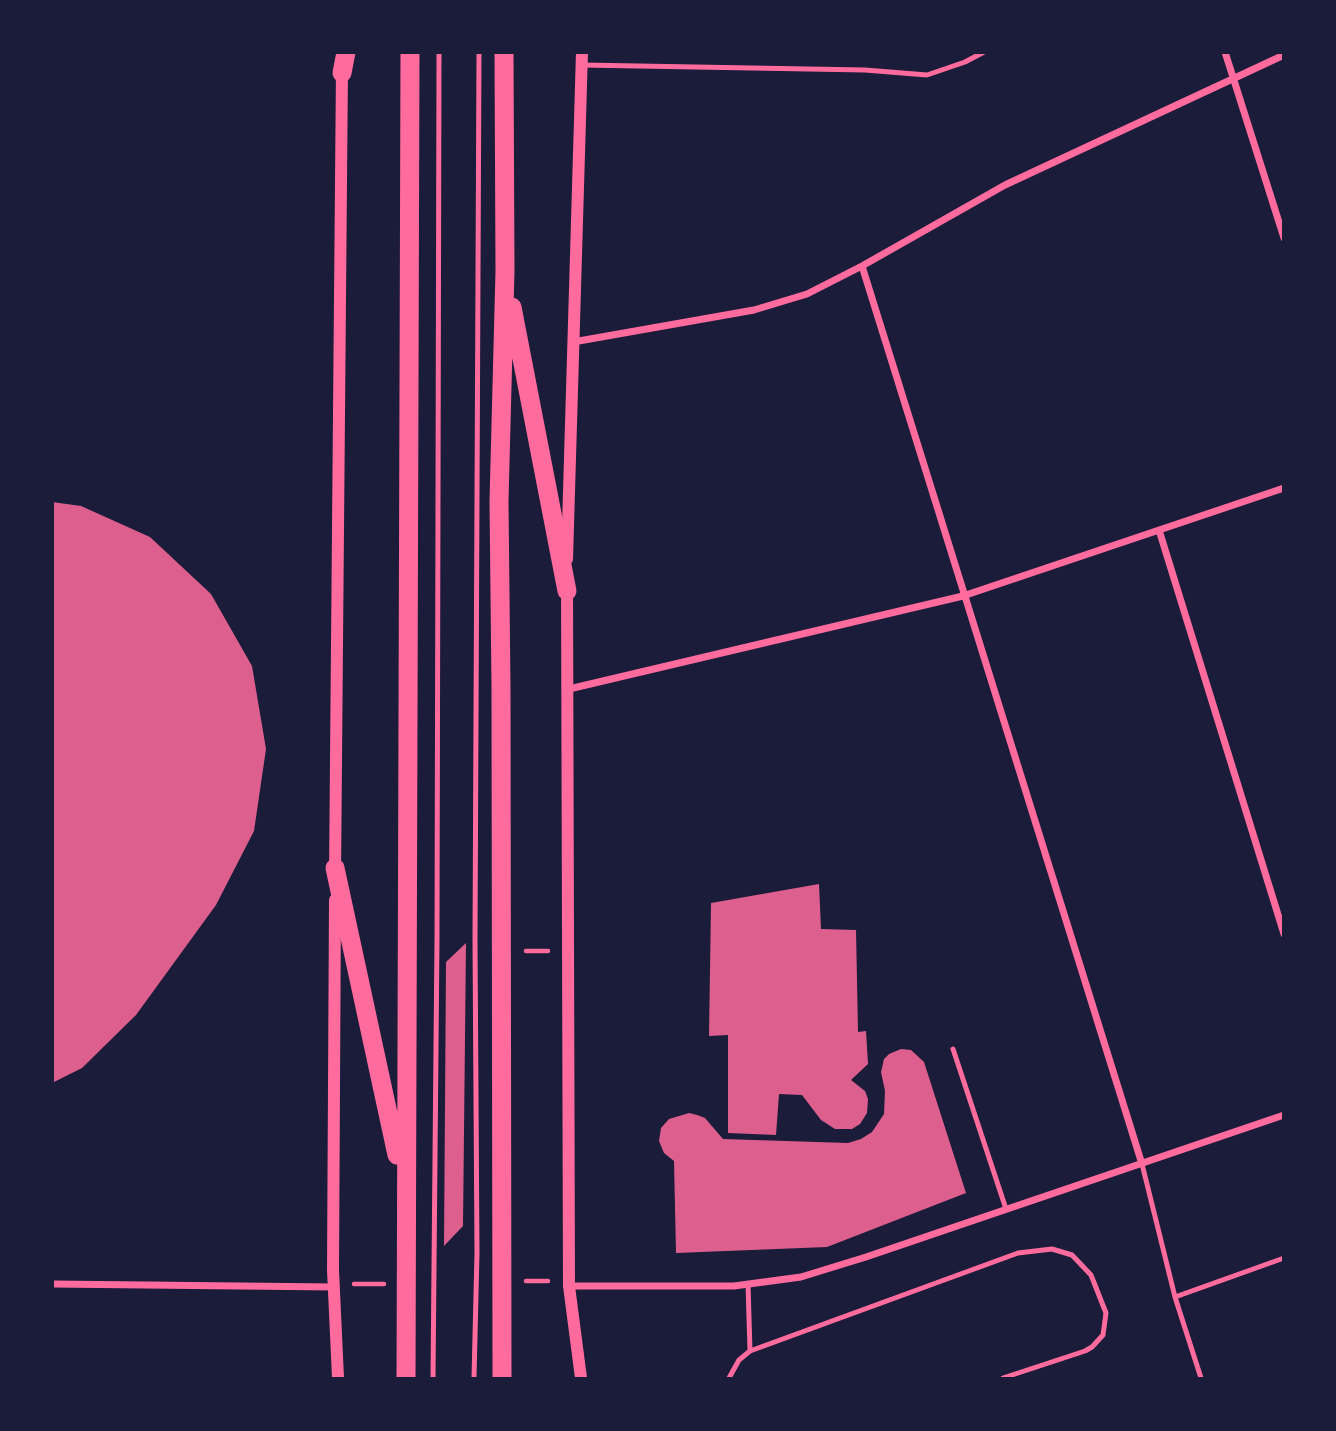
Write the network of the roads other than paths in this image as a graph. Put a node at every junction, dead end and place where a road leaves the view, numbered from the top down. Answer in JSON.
{"nodes":[{"id":1,"x":344,"y":52,"type":"edge"},
{"id":2,"x":410,"y":52,"type":"edge"},
{"id":3,"x":439,"y":52,"type":"edge"},
{"id":4,"x":479,"y":52,"type":"edge"},
{"id":5,"x":503,"y":52,"type":"edge"},
{"id":6,"x":984,"y":52,"type":"edge"},
{"id":7,"x":1225,"y":52,"type":"edge"},
{"id":8,"x":1283,"y":55,"type":"edge"},
{"id":9,"x":582,"y":59,"type":"edge"},
{"id":10,"x":342,"y":73,"type":"joint"},
{"id":11,"x":1234,"y":80,"type":"junction"},
{"id":12,"x":1283,"y":238,"type":"edge"},
{"id":13,"x":862,"y":266,"type":"junction"},
{"id":14,"x":505,"y":271,"type":"junction"},
{"id":15,"x":572,"y":342,"type":"junction"},
{"id":16,"x":1283,"y":488,"type":"edge"},
{"id":17,"x":1159,"y":530,"type":"junction"},
{"id":18,"x":566,"y":591,"type":"junction"},
{"id":19,"x":963,"y":596,"type":"junction"},
{"id":20,"x":569,"y":689,"type":"junction"},
{"id":21,"x":335,"y":868,"type":"junction"},
{"id":22,"x":1283,"y":934,"type":"edge"},
{"id":23,"x":953,"y":1049,"type":"dead end"},
{"id":24,"x":1283,"y":1115,"type":"edge"},
{"id":25,"x":1142,"y":1164,"type":"junction"},
{"id":26,"x":405,"y":1191,"type":"junction"},
{"id":27,"x":1006,"y":1209,"type":"junction"},
{"id":28,"x":1283,"y":1258,"type":"edge"},
{"id":29,"x":52,"y":1284,"type":"edge"},
{"id":30,"x":748,"y":1284,"type":"junction"},
{"id":31,"x":569,"y":1286,"type":"junction"},
{"id":32,"x":335,"y":1287,"type":"junction"},
{"id":33,"x":1175,"y":1297,"type":"junction"},
{"id":34,"x":750,"y":1351,"type":"junction"},
{"id":35,"x":338,"y":1378,"type":"edge"},
{"id":36,"x":406,"y":1378,"type":"edge"},
{"id":37,"x":433,"y":1378,"type":"edge"},
{"id":38,"x":474,"y":1378,"type":"edge"},
{"id":39,"x":502,"y":1378,"type":"edge"},
{"id":40,"x":581,"y":1378,"type":"edge"},
{"id":41,"x":729,"y":1378,"type":"edge"},
{"id":42,"x":1003,"y":1378,"type":"edge"},
{"id":43,"x":1201,"y":1378,"type":"edge"}],
"edges":[{"from":1,"to":10,"type":"highway"},
{"from":2,"to":26,"type":"highway"},
{"from":3,"to":37,"type":"lane"},
{"from":4,"to":38,"type":"lane"},
{"from":5,"to":14,"type":"highway"},
{"from":6,"to":9,"type":"lane"},
{"from":7,"to":11,"type":"street"},
{"from":8,"to":11,"type":"street"},
{"from":9,"to":15,"type":"street"},
{"from":10,"to":21,"type":"street"},
{"from":11,"to":12,"type":"street"},
{"from":11,"to":13,"type":"street"},
{"from":13,"to":15,"type":"street"},
{"from":13,"to":19,"type":"street"},
{"from":14,"to":18,"type":"highway"},
{"from":14,"to":39,"type":"highway"},
{"from":15,"to":18,"type":"street"},
{"from":16,"to":17,"type":"street"},
{"from":17,"to":19,"type":"street"},
{"from":17,"to":22,"type":"street"},
{"from":18,"to":20,"type":"street"},
{"from":19,"to":20,"type":"street"},
{"from":19,"to":25,"type":"street"},
{"from":20,"to":31,"type":"street"},
{"from":21,"to":26,"type":"highway"},
{"from":21,"to":32,"type":"street"},
{"from":23,"to":27,"type":"lane"},
{"from":24,"to":25,"type":"street"},
{"from":25,"to":27,"type":"street"},
{"from":25,"to":33,"type":"lane"},
{"from":26,"to":36,"type":"highway"},
{"from":27,"to":30,"type":"street"},
{"from":28,"to":33,"type":"lane"},
{"from":29,"to":32,"type":"street"},
{"from":30,"to":31,"type":"street"},
{"from":30,"to":34,"type":"lane"},
{"from":31,"to":40,"type":"street"},
{"from":32,"to":35,"type":"street"},
{"from":33,"to":43,"type":"lane"},
{"from":34,"to":41,"type":"lane"},
{"from":34,"to":42,"type":"lane"}]}
